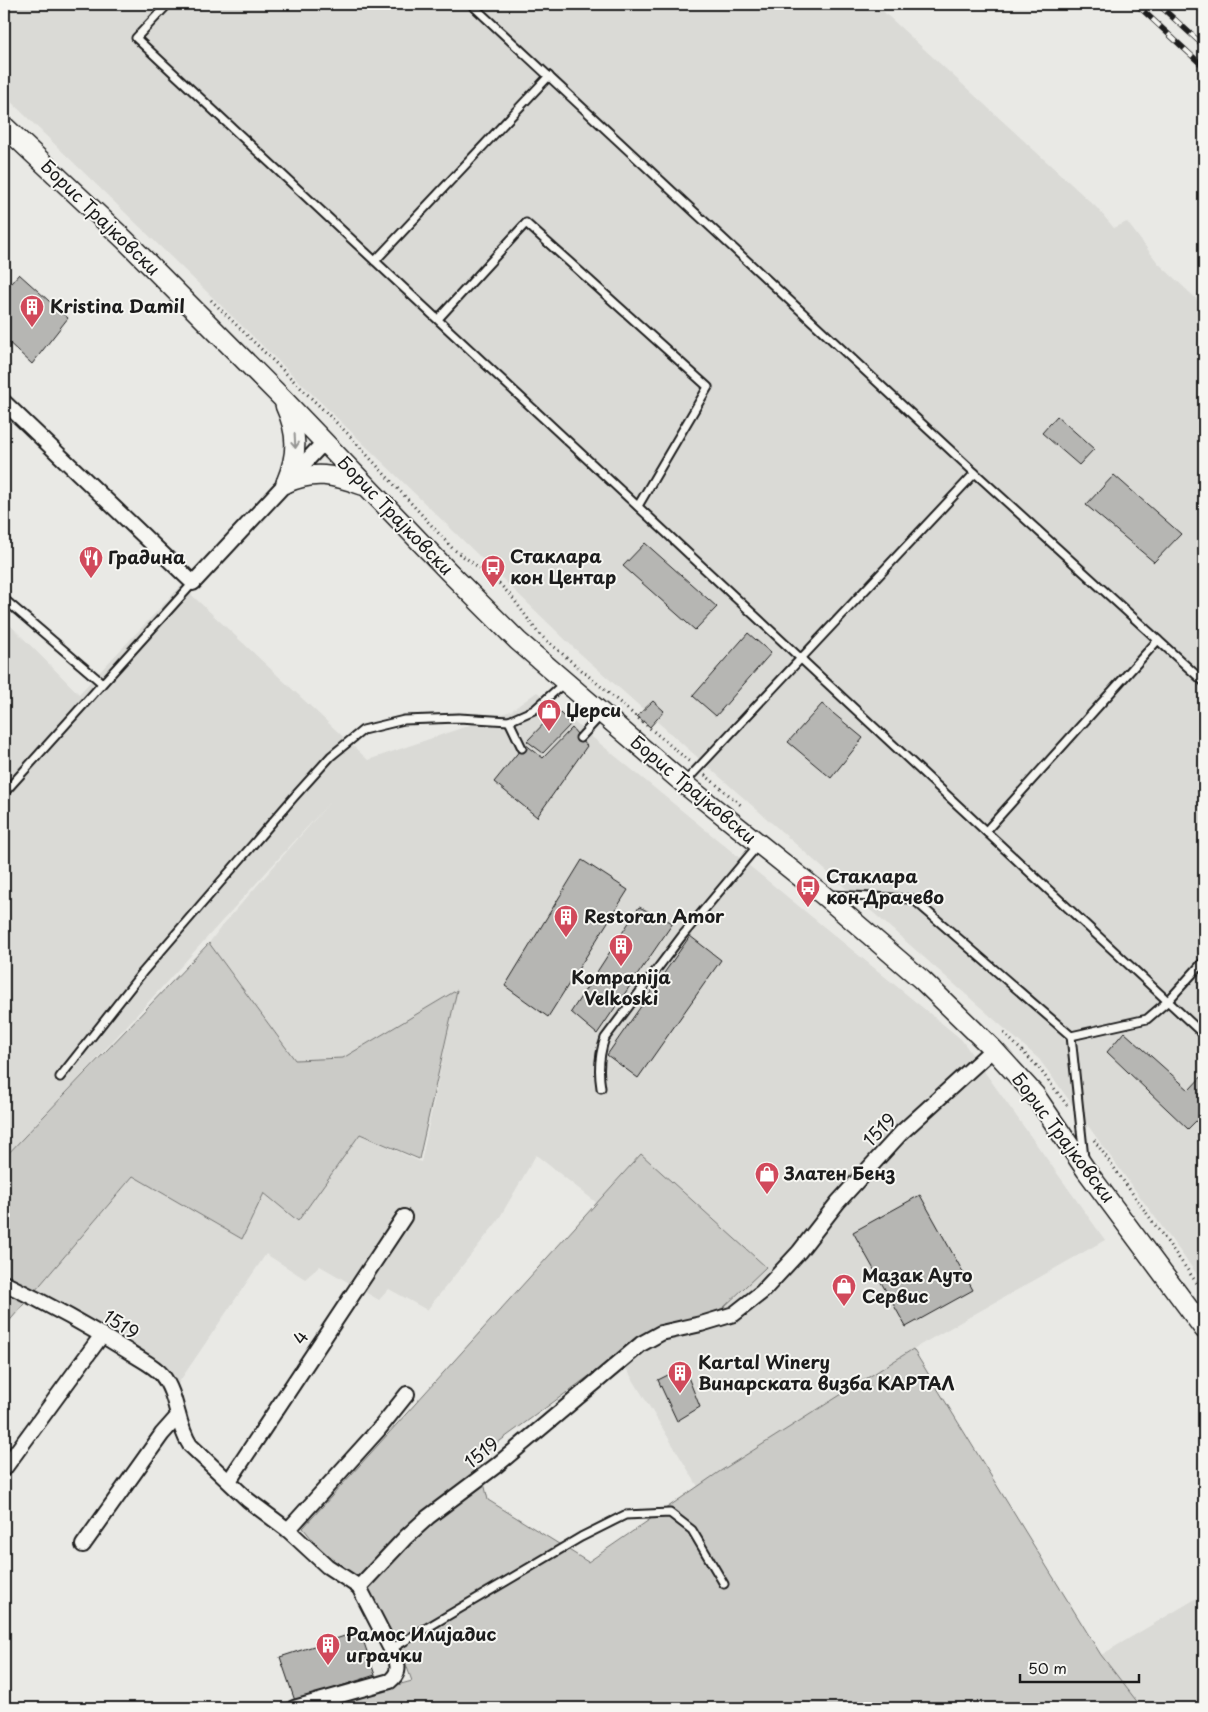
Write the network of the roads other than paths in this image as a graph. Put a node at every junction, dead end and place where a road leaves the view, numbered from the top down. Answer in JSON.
{"nodes":[{"id":1,"x":168,"y":4,"type":"edge"},
{"id":2,"x":471,"y":4,"type":"edge"},
{"id":3,"x":549,"y":76,"type":"junction"},
{"id":4,"x":11,"y":122,"type":"edge"},
{"id":5,"x":375,"y":261,"type":"junction"},
{"id":6,"x":438,"y":319,"type":"junction"},
{"id":7,"x":283,"y":399,"type":"junction"},
{"id":8,"x":4,"y":402,"type":"edge"},
{"id":9,"x":324,"y":442,"type":"junction"},
{"id":10,"x":976,"y":473,"type":"junction"},
{"id":11,"x":286,"y":483,"type":"junction"},
{"id":12,"x":366,"y":486,"type":"junction"},
{"id":13,"x":638,"y":506,"type":"junction"},
{"id":14,"x":193,"y":583,"type":"junction"},
{"id":15,"x":4,"y":599,"type":"edge"},
{"id":16,"x":1158,"y":640,"type":"junction"},
{"id":17,"x":801,"y":658,"type":"junction"},
{"id":18,"x":566,"y":681,"type":"junction"},
{"id":19,"x":1204,"y":682,"type":"edge"},
{"id":20,"x":102,"y":684,"type":"junction"},
{"id":21,"x":603,"y":713,"type":"junction"},
{"id":22,"x":509,"y":721,"type":"junction"},
{"id":23,"x":580,"y":738,"type":"dead end"},
{"id":24,"x":522,"y":748,"type":"dead end"},
{"id":25,"x":683,"y":783,"type":"junction"},
{"id":26,"x":4,"y":793,"type":"edge"},
{"id":27,"x":986,"y":831,"type":"junction"},
{"id":28,"x":759,"y":844,"type":"junction"},
{"id":29,"x":823,"y":895,"type":"junction"},
{"id":30,"x":1204,"y":961,"type":"edge"},
{"id":31,"x":1168,"y":1001,"type":"junction"},
{"id":32,"x":1204,"y":1035,"type":"edge"},
{"id":33,"x":1071,"y":1036,"type":"junction"},
{"id":34,"x":993,"y":1049,"type":"junction"},
{"id":35,"x":60,"y":1077,"type":"dead end"},
{"id":36,"x":601,"y":1088,"type":"dead end"},
{"id":37,"x":1086,"y":1170,"type":"junction"},
{"id":38,"x":404,"y":1217,"type":"dead end"},
{"id":39,"x":4,"y":1283,"type":"edge"},
{"id":40,"x":1204,"y":1329,"type":"edge"},
{"id":41,"x":102,"y":1335,"type":"junction"},
{"id":42,"x":407,"y":1394,"type":"dead end"},
{"id":43,"x":178,"y":1416,"type":"junction"},
{"id":44,"x":4,"y":1469,"type":"edge"},
{"id":45,"x":229,"y":1481,"type":"junction"},
{"id":46,"x":288,"y":1530,"type":"junction"},
{"id":47,"x":83,"y":1545,"type":"dead end"},
{"id":48,"x":724,"y":1584,"type":"dead end"},
{"id":49,"x":359,"y":1587,"type":"junction"},
{"id":50,"x":391,"y":1649,"type":"junction"},
{"id":51,"x":294,"y":1708,"type":"edge"}],
"edges":[{"from":1,"to":5,"type":"lane"},
{"from":2,"to":3,"type":"lane"},
{"from":3,"to":5,"type":"lane"},
{"from":3,"to":10,"type":"lane"},
{"from":4,"to":7,"type":"main road","name":"Борис Трајковски"},
{"from":5,"to":6,"type":"lane"},
{"from":6,"to":13,"type":"lane"},
{"from":6,"to":13,"type":"lane"},
{"from":7,"to":9,"type":"main road","name":"Борис Трајковски"},
{"from":7,"to":11,"type":"main road","one_way":true},
{"from":8,"to":14,"type":"street"},
{"from":9,"to":11,"type":"street"},
{"from":9,"to":12,"type":"main road","name":"Борис Трајковски"},
{"from":10,"to":16,"type":"lane"},
{"from":10,"to":17,"type":"lane"},
{"from":11,"to":12,"type":"main road"},
{"from":11,"to":14,"type":"street"},
{"from":12,"to":18,"type":"main road","name":"Борис Трајковски"},
{"from":13,"to":17,"type":"lane"},
{"from":14,"to":20,"type":"lane"},
{"from":15,"to":20,"type":"lane"},
{"from":16,"to":19,"type":"lane"},
{"from":16,"to":27,"type":"lane"},
{"from":17,"to":25,"type":"lane"},
{"from":17,"to":27,"type":"lane"},
{"from":18,"to":21,"type":"main road","name":"Борис Трајковски"},
{"from":18,"to":22,"type":"lane"},
{"from":20,"to":26,"type":"lane"},
{"from":21,"to":23,"type":"lane"},
{"from":21,"to":25,"type":"main road","name":"Борис Трајковски"},
{"from":22,"to":24,"type":"lane"},
{"from":22,"to":35,"type":"lane"},
{"from":25,"to":28,"type":"main road","name":"Борис Трајковски"},
{"from":27,"to":31,"type":"lane"},
{"from":28,"to":29,"type":"main road","name":"Борис Трајковски"},
{"from":28,"to":36,"type":"lane"},
{"from":29,"to":33,"type":"lane"},
{"from":29,"to":34,"type":"main road","name":"Борис Трајковски"},
{"from":30,"to":31,"type":"lane"},
{"from":31,"to":32,"type":"lane"},
{"from":31,"to":33,"type":"lane"},
{"from":33,"to":37,"type":"lane"},
{"from":34,"to":37,"type":"main road","name":"Борис Трајковски"},
{"from":34,"to":49,"type":"street","name":"1519"},
{"from":37,"to":40,"type":"main road","name":"Борис Трајковски"},
{"from":38,"to":45,"type":"street","name":"4"},
{"from":39,"to":41,"type":"street","name":"1519"},
{"from":41,"to":43,"type":"street","name":"1519"},
{"from":41,"to":44,"type":"street"},
{"from":42,"to":46,"type":"street"},
{"from":43,"to":45,"type":"street","name":"1519"},
{"from":43,"to":47,"type":"street"},
{"from":45,"to":46,"type":"street","name":"1519"},
{"from":46,"to":49,"type":"street","name":"1519"},
{"from":48,"to":50,"type":"lane"},
{"from":49,"to":50,"type":"street"},
{"from":50,"to":51,"type":"street"}]}
